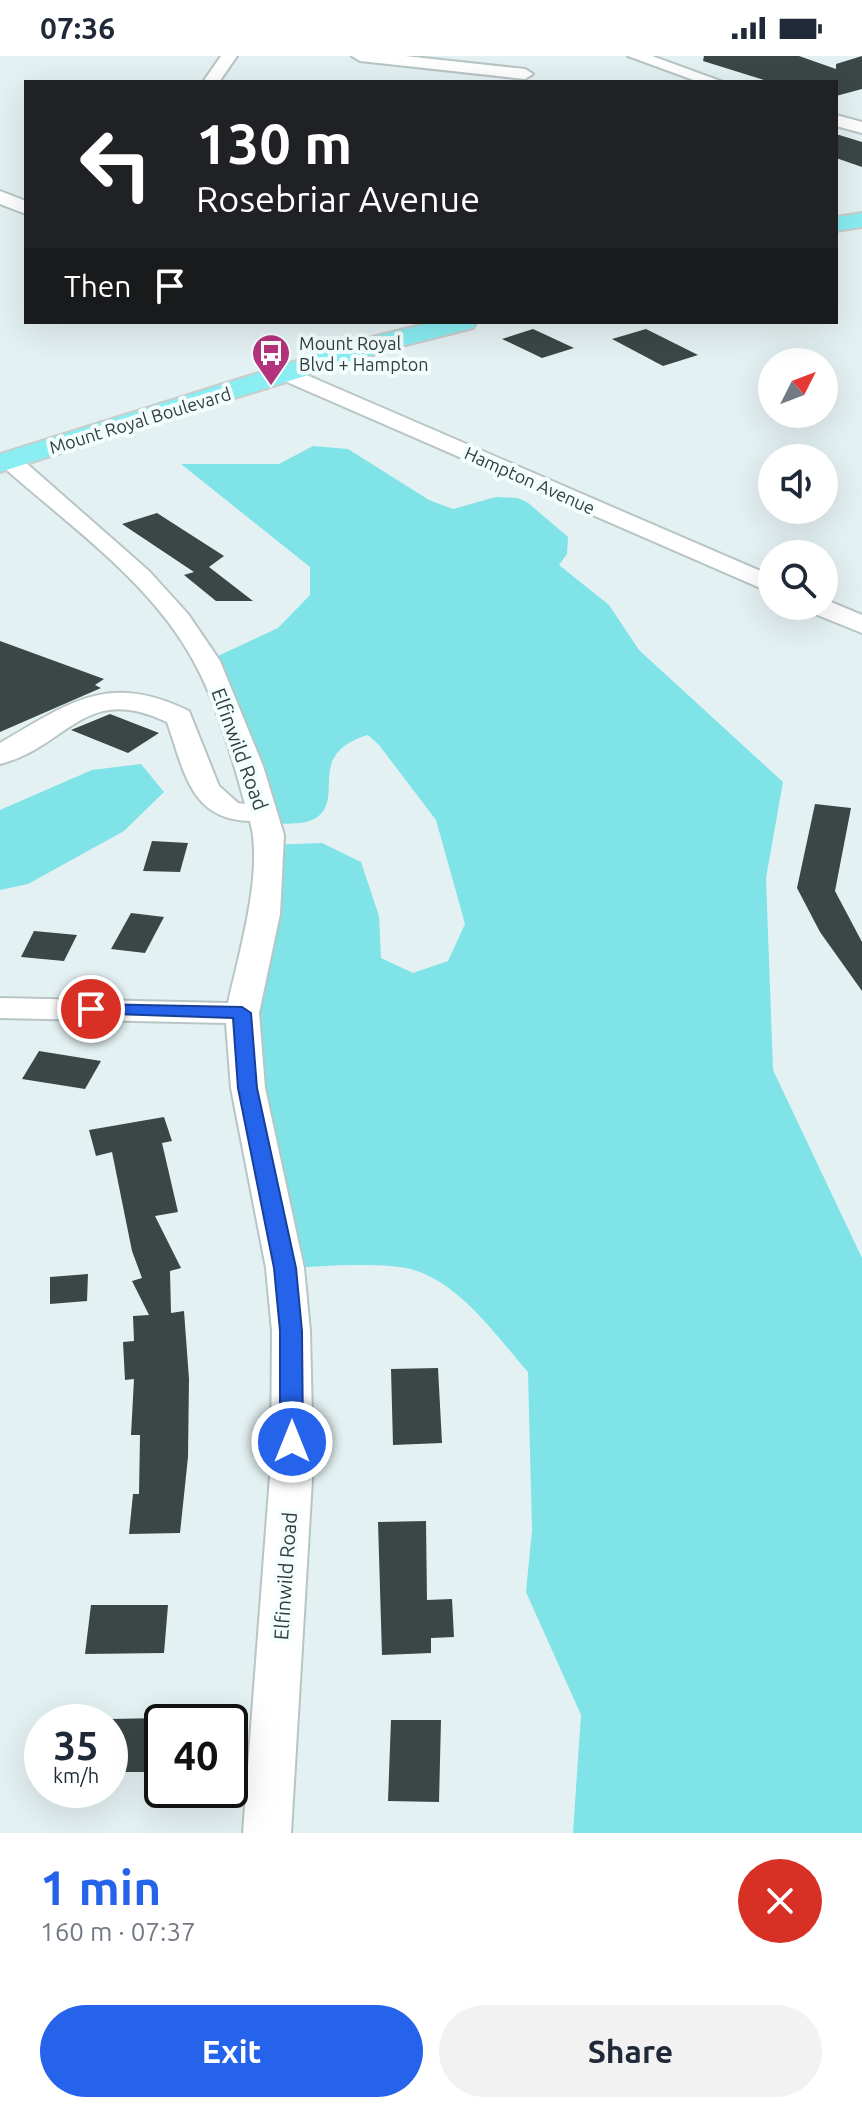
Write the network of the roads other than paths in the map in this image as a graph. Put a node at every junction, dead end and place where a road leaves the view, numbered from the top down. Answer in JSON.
{"nodes":[{"id":1,"x":229,"y":56,"type":"edge"},
{"id":2,"x":360,"y":56,"type":"edge"},
{"id":3,"x":530,"y":56,"type":"edge"},
{"id":4,"x":636,"y":56,"type":"edge"},
{"id":5,"x":524,"y":78,"type":"edge"},
{"id":6,"x":212,"y":80,"type":"edge"},
{"id":7,"x":709,"y":80,"type":"edge"},
{"id":8,"x":838,"y":121,"type":"edge"},
{"id":9,"x":862,"y":128,"type":"edge"},
{"id":10,"x":0,"y":197,"type":"edge"},
{"id":11,"x":24,"y":207,"type":"edge"},
{"id":12,"x":862,"y":220,"type":"edge"},
{"id":13,"x":838,"y":224,"type":"edge"},
{"id":14,"x":431,"y":326,"type":"edge"},
{"id":15,"x":288,"y":374,"type":"junction"},
{"id":16,"x":4,"y":462,"type":"edge"},
{"id":17,"x":758,"y":579,"type":"edge"},
{"id":18,"x":838,"y":614,"type":"edge"},
{"id":19,"x":862,"y":625,"type":"edge"},
{"id":20,"x":0,"y":755,"type":"edge"},
{"id":21,"x":264,"y":813,"type":"junction"},
{"id":22,"x":0,"y":1008,"type":"edge"},
{"id":23,"x":242,"y":1013,"type":"junction"},
{"id":24,"x":267,"y":1833,"type":"edge"}],
"edges":[{"from":1,"to":6,"type":"street"},
{"from":2,"to":5,"type":"street"},
{"from":3,"to":5,"type":"street"},
{"from":4,"to":7,"type":"street"},
{"from":8,"to":9,"type":"street"},
{"from":10,"to":11,"type":"street"},
{"from":12,"to":13,"type":"main road"},
{"from":14,"to":15,"type":"main road","name":"Mount Royal Boulevard"},
{"from":15,"to":16,"type":"main road","name":"Mount Royal Boulevard"},
{"from":15,"to":17,"type":"street","name":"Hampton Avenue"},
{"from":16,"to":21,"type":"street","name":"Elfinwild Road"},
{"from":18,"to":19,"type":"street"},
{"from":20,"to":21,"type":"street"},
{"from":21,"to":23,"type":"street","name":"Elfinwild Road"},
{"from":22,"to":23,"type":"street"},
{"from":23,"to":24,"type":"street","name":"Elfinwild Road"}]}
